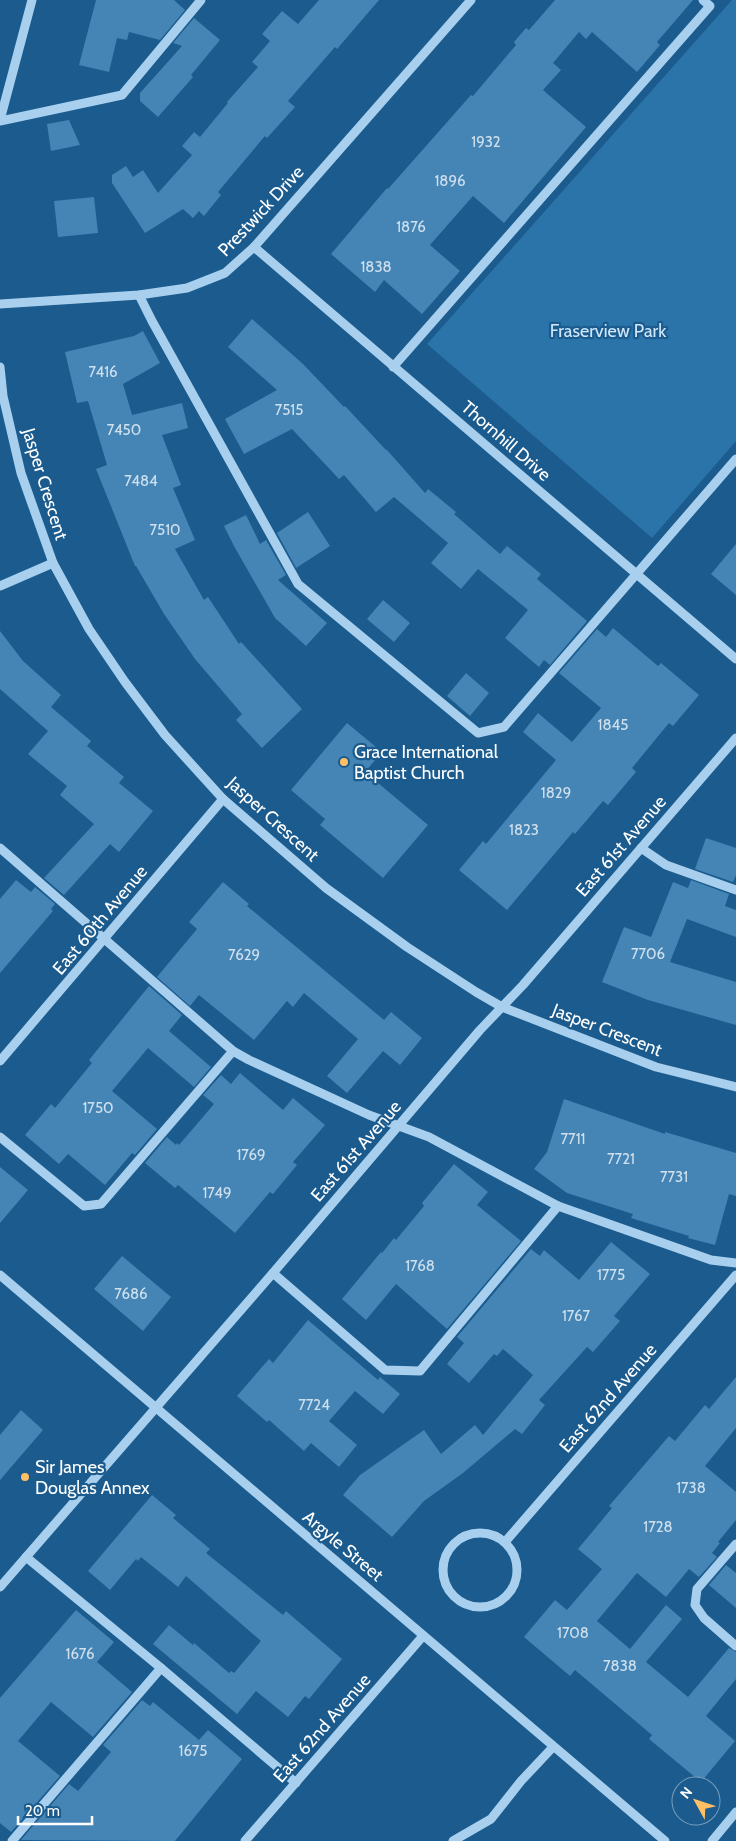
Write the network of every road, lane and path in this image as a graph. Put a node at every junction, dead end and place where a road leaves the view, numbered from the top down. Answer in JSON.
{"nodes":[{"id":1,"x":32,"y":0,"type":"edge"},
{"id":2,"x":201,"y":0,"type":"edge"},
{"id":3,"x":471,"y":0,"type":"edge"},
{"id":4,"x":703,"y":0,"type":"edge"},
{"id":5,"x":0,"y":120,"type":"edge"},
{"id":6,"x":254,"y":247,"type":"junction"},
{"id":7,"x":139,"y":295,"type":"junction"},
{"id":8,"x":0,"y":304,"type":"edge"},
{"id":9,"x":0,"y":367,"type":"edge"},
{"id":10,"x":393,"y":367,"type":"junction"},
{"id":11,"x":736,"y":459,"type":"edge"},
{"id":12,"x":53,"y":563,"type":"junction"},
{"id":13,"x":637,"y":574,"type":"junction"},
{"id":14,"x":0,"y":586,"type":"edge"},
{"id":15,"x":736,"y":659,"type":"edge"},
{"id":16,"x":736,"y":738,"type":"edge"},
{"id":17,"x":223,"y":799,"type":"junction"},
{"id":18,"x":0,"y":848,"type":"edge"},
{"id":19,"x":641,"y":848,"type":"junction"},
{"id":20,"x":736,"y":890,"type":"edge"},
{"id":21,"x":105,"y":939,"type":"junction"},
{"id":22,"x":502,"y":1007,"type":"junction"},
{"id":23,"x":233,"y":1051,"type":"junction"},
{"id":24,"x":0,"y":1061,"type":"edge"},
{"id":25,"x":736,"y":1087,"type":"edge"},
{"id":26,"x":398,"y":1127,"type":"junction"},
{"id":27,"x":0,"y":1137,"type":"edge"},
{"id":28,"x":558,"y":1206,"type":"junction"},
{"id":29,"x":736,"y":1262,"type":"edge"},
{"id":30,"x":273,"y":1273,"type":"junction"},
{"id":31,"x":0,"y":1275,"type":"edge"},
{"id":32,"x":736,"y":1275,"type":"edge"},
{"id":33,"x":156,"y":1407,"type":"junction"},
{"id":34,"x":505,"y":1542,"type":"junction"},
{"id":35,"x":736,"y":1544,"type":"edge"},
{"id":36,"x":26,"y":1557,"type":"junction"},
{"id":37,"x":0,"y":1586,"type":"edge"},
{"id":38,"x":423,"y":1636,"type":"junction"},
{"id":39,"x":736,"y":1646,"type":"edge"},
{"id":40,"x":161,"y":1668,"type":"junction"},
{"id":41,"x":553,"y":1747,"type":"junction"},
{"id":42,"x":296,"y":1783,"type":"junction"},
{"id":43,"x":736,"y":1812,"type":"edge"},
{"id":44,"x":12,"y":1841,"type":"edge"},
{"id":45,"x":245,"y":1841,"type":"edge"},
{"id":46,"x":453,"y":1841,"type":"edge"},
{"id":47,"x":665,"y":1841,"type":"edge"},
{"id":48,"x":712,"y":1841,"type":"edge"}],
"edges":[{"from":1,"to":5,"type":"street"},
{"from":2,"to":5,"type":"street"},
{"from":3,"to":6,"type":"street","name":"Prestwick Drive"},
{"from":4,"to":10,"type":"street"},
{"from":6,"to":7,"type":"street","name":"Prestwick Drive"},
{"from":6,"to":10,"type":"street","name":"Thornhill Drive"},
{"from":7,"to":8,"type":"street","name":"Prestwick Drive"},
{"from":7,"to":13,"type":"street"},
{"from":9,"to":12,"type":"street","name":"Jasper Crescent"},
{"from":10,"to":13,"type":"street","name":"Thornhill Drive"},
{"from":11,"to":13,"type":"street"},
{"from":12,"to":14,"type":"street"},
{"from":12,"to":17,"type":"street","name":"Jasper Crescent"},
{"from":13,"to":15,"type":"street","name":"Thornhill Drive"},
{"from":16,"to":19,"type":"street","name":"East 61st Avenue"},
{"from":17,"to":21,"type":"street","name":"East 60th Avenue"},
{"from":17,"to":22,"type":"street","name":"Jasper Crescent"},
{"from":18,"to":21,"type":"street"},
{"from":19,"to":20,"type":"street"},
{"from":19,"to":22,"type":"street","name":"East 61st Avenue"},
{"from":21,"to":23,"type":"street"},
{"from":21,"to":24,"type":"street","name":"East 60th Avenue"},
{"from":22,"to":25,"type":"street","name":"Jasper Crescent"},
{"from":22,"to":26,"type":"street","name":"East 61st Avenue"},
{"from":23,"to":26,"type":"street"},
{"from":23,"to":27,"type":"street"},
{"from":26,"to":28,"type":"street"},
{"from":26,"to":30,"type":"street","name":"East 61st Avenue"},
{"from":28,"to":29,"type":"street"},
{"from":28,"to":30,"type":"street"},
{"from":30,"to":33,"type":"street","name":"East 61st Avenue"},
{"from":31,"to":33,"type":"street","name":"Argyle Street"},
{"from":32,"to":34,"type":"street","name":"East 62nd Avenue"},
{"from":33,"to":36,"type":"street","name":"East 61st Avenue"},
{"from":33,"to":38,"type":"street","name":"Argyle Street"},
{"from":34,"to":34,"type":"street"},
{"from":35,"to":39,"type":"street"},
{"from":36,"to":37,"type":"street","name":"East 61st Avenue"},
{"from":36,"to":40,"type":"street"},
{"from":38,"to":41,"type":"street","name":"Argyle Street"},
{"from":38,"to":42,"type":"street","name":"East 62nd Avenue"},
{"from":40,"to":42,"type":"street"},
{"from":40,"to":44,"type":"street"},
{"from":41,"to":46,"type":"street"},
{"from":41,"to":47,"type":"street","name":"Argyle Street"},
{"from":42,"to":45,"type":"street","name":"East 62nd Avenue"},
{"from":43,"to":48,"type":"street"}]}
